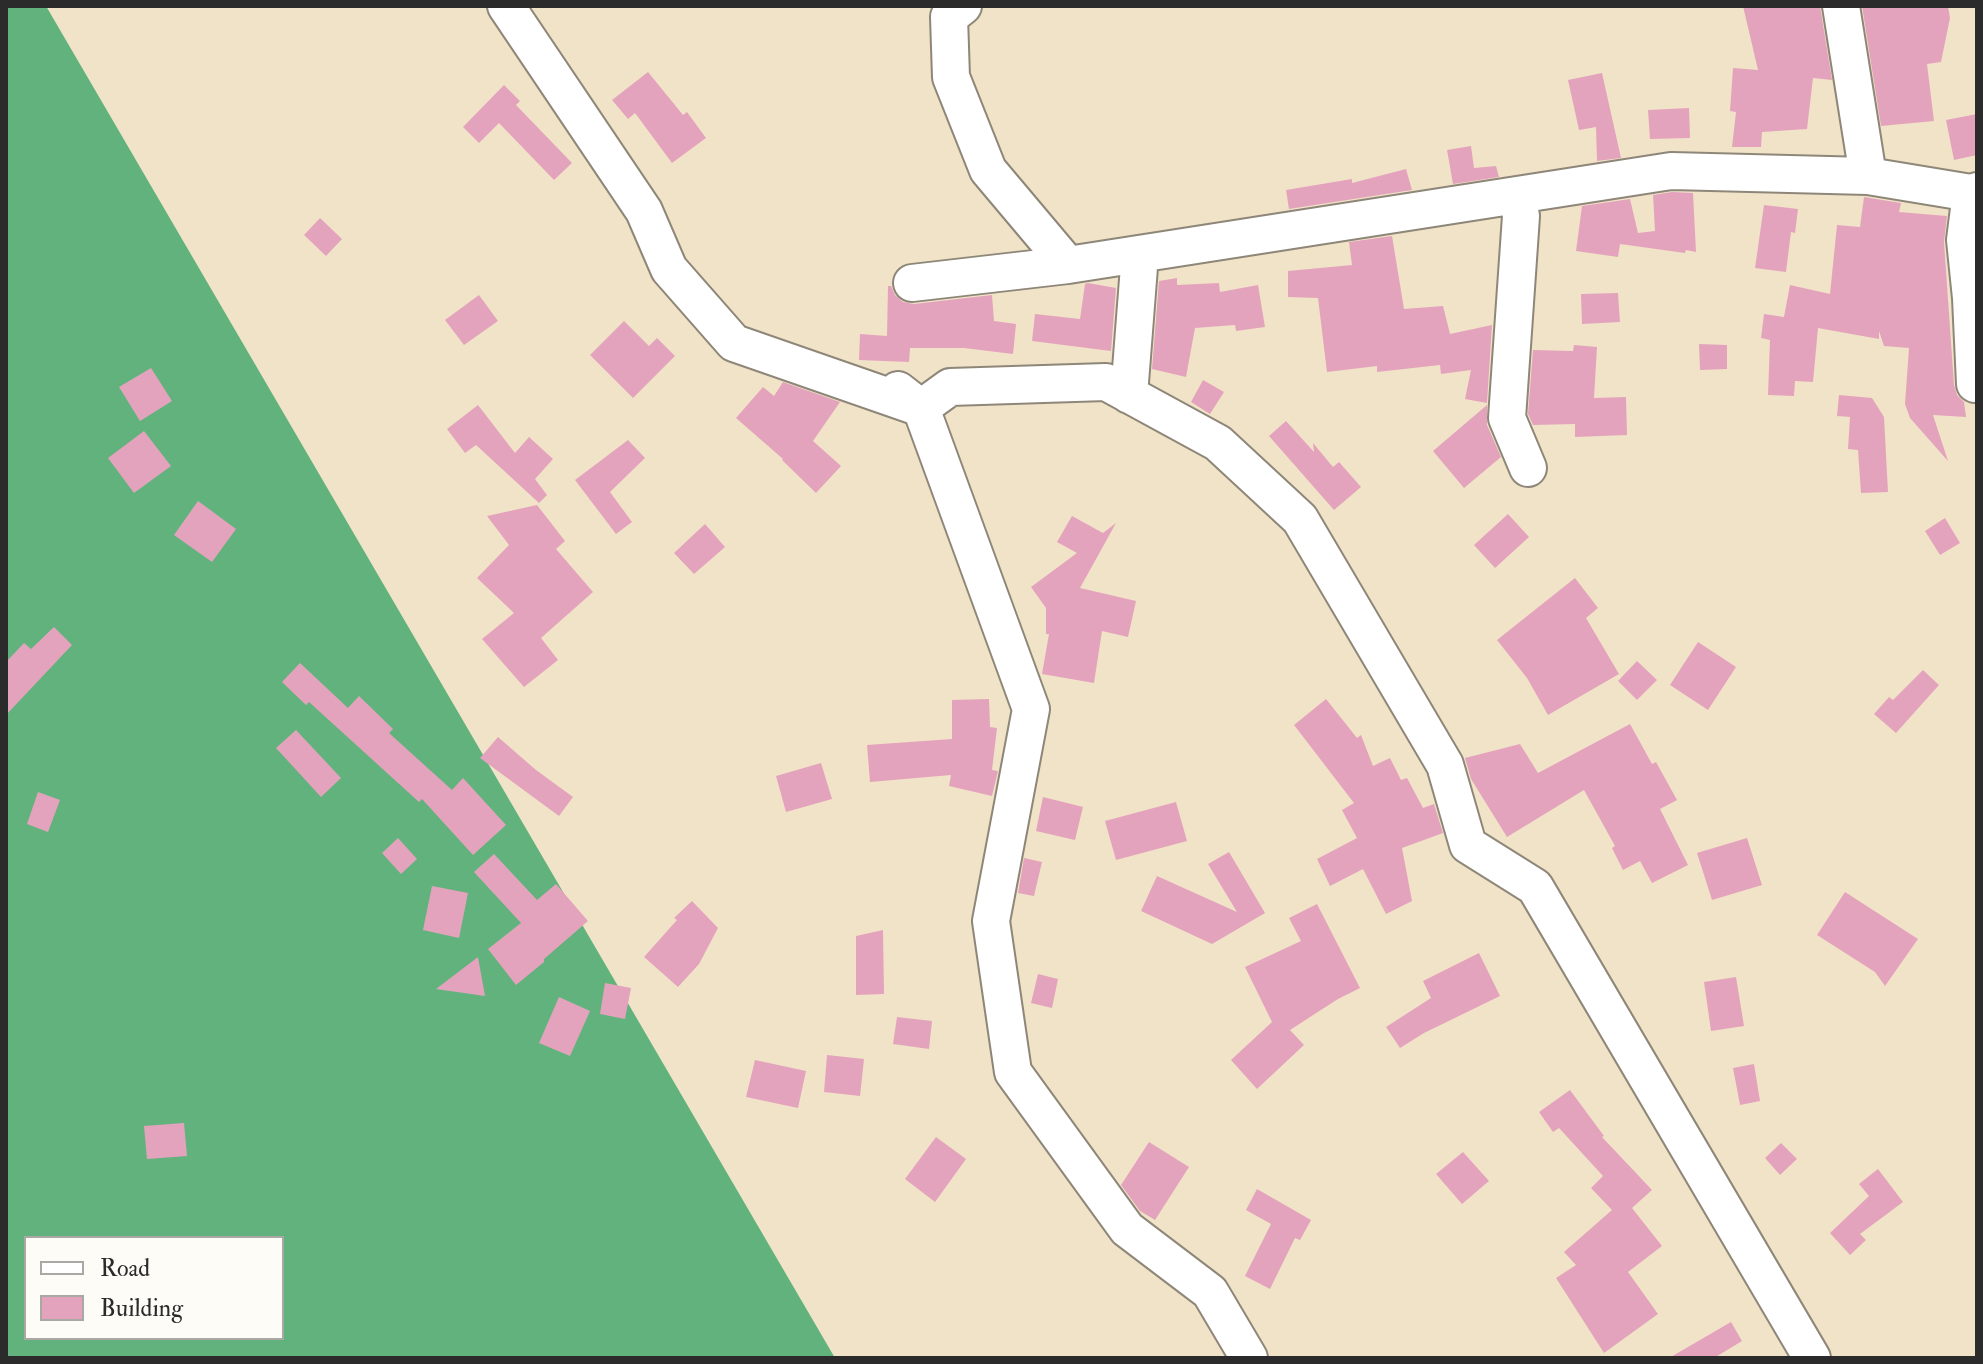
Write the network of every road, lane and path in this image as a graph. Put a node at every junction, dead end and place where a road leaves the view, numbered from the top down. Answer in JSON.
{"nodes":[{"id":1,"x":506,"y":6,"type":"edge"},
{"id":2,"x":963,"y":6,"type":"edge"},
{"id":3,"x":1841,"y":6,"type":"edge"},
{"id":4,"x":1868,"y":176,"type":"junction"},
{"id":5,"x":1974,"y":192,"type":"edge"},
{"id":6,"x":1517,"y":195,"type":"junction"},
{"id":7,"x":1140,"y":254,"type":"junction"},
{"id":8,"x":1068,"y":265,"type":"junction"},
{"id":9,"x":912,"y":283,"type":"dead end"},
{"id":10,"x":1975,"y":384,"type":"dead end"},
{"id":11,"x":1129,"y":395,"type":"junction"},
{"id":12,"x":909,"y":399,"type":"junction"},
{"id":13,"x":1528,"y":468,"type":"dead end"},
{"id":14,"x":1249,"y":1358,"type":"edge"},
{"id":15,"x":1812,"y":1358,"type":"edge"}],
"edges":[{"from":1,"to":12,"type":"street"},
{"from":2,"to":8,"type":"street"},
{"from":3,"to":4,"type":"street"},
{"from":4,"to":5,"type":"street"},
{"from":4,"to":6,"type":"street"},
{"from":5,"to":10,"type":"street"},
{"from":6,"to":7,"type":"street"},
{"from":6,"to":13,"type":"street"},
{"from":7,"to":8,"type":"street"},
{"from":7,"to":11,"type":"street"},
{"from":8,"to":9,"type":"street"},
{"from":11,"to":12,"type":"street"},
{"from":11,"to":15,"type":"street"},
{"from":12,"to":14,"type":"street"}]}
